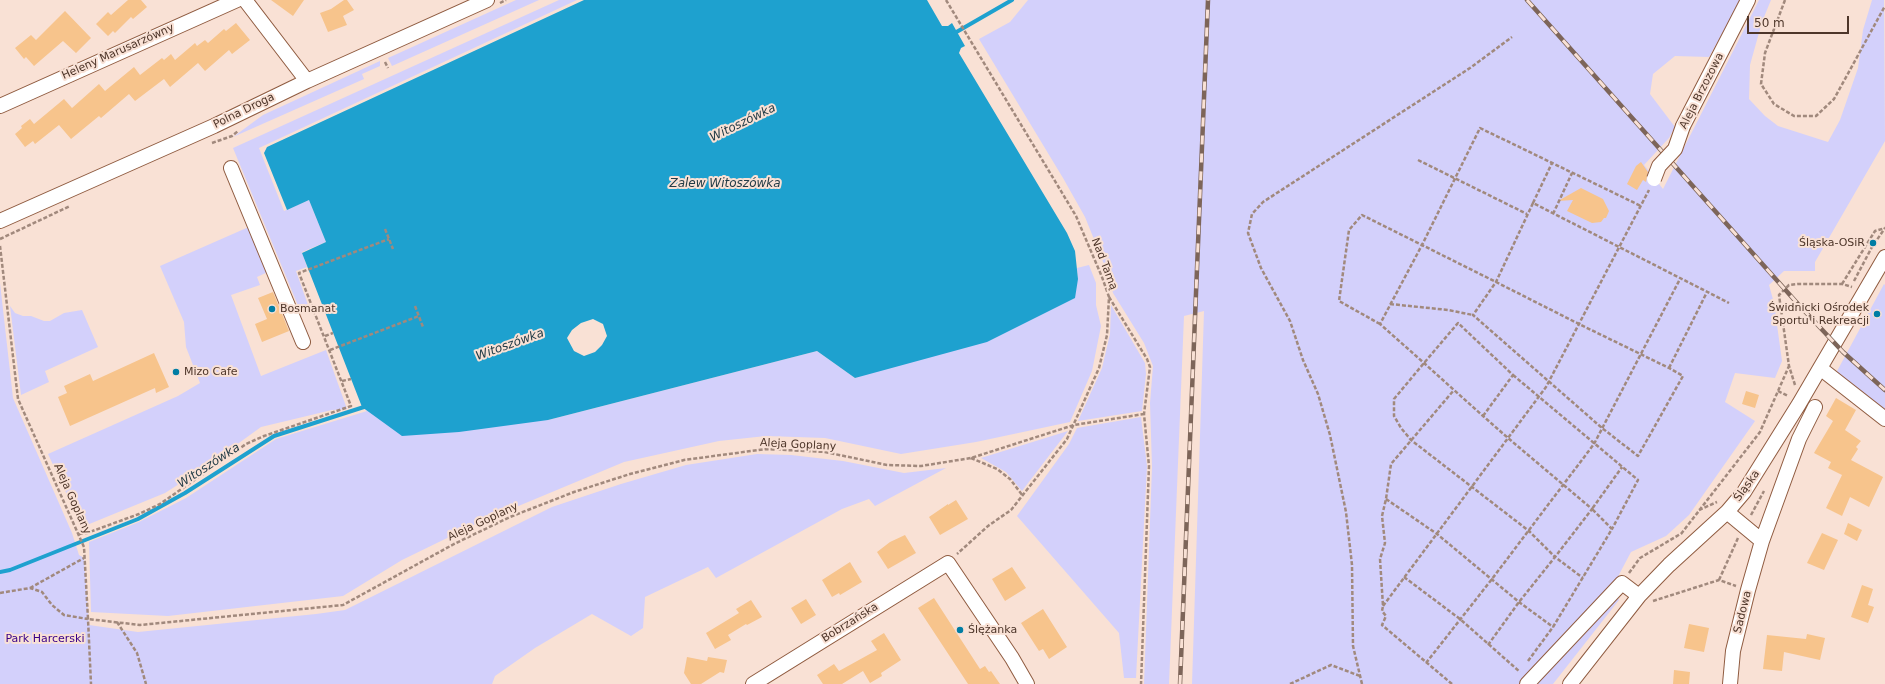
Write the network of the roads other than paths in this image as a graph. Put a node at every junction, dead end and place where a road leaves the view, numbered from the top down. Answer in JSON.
{"nodes":[{"id":1,"x":237,"y":0,"type":"edge"},
{"id":2,"x":245,"y":0,"type":"edge"},
{"id":3,"x":488,"y":0,"type":"edge"},
{"id":4,"x":1748,"y":0,"type":"edge"},
{"id":5,"x":307,"y":81,"type":"junction"},
{"id":6,"x":0,"y":106,"type":"edge"},
{"id":7,"x":231,"y":168,"type":"dead end"},
{"id":8,"x":1654,"y":179,"type":"road end"},
{"id":9,"x":0,"y":221,"type":"edge"},
{"id":10,"x":1885,"y":257,"type":"edge"},
{"id":11,"x":1880,"y":277,"type":"edge"},
{"id":12,"x":303,"y":342,"type":"dead end"},
{"id":13,"x":1820,"y":368,"type":"junction"},
{"id":14,"x":1814,"y":406,"type":"dead end"},
{"id":15,"x":1885,"y":418,"type":"edge"},
{"id":16,"x":1727,"y":512,"type":"junction"},
{"id":17,"x":1762,"y":541,"type":"junction"},
{"id":18,"x":1645,"y":599,"type":"junction"},
{"id":19,"x":1521,"y":678,"type":"edge"},
{"id":20,"x":753,"y":684,"type":"edge"},
{"id":21,"x":1026,"y":684,"type":"edge"},
{"id":22,"x":1570,"y":684,"type":"edge"},
{"id":23,"x":1730,"y":684,"type":"edge"}],
"edges":[{"from":1,"to":6,"type":"street","name":"Heleny Marusarzówny"},
{"from":2,"to":5,"type":"street"},
{"from":3,"to":5,"type":"street","name":"Polna Droga"},
{"from":4,"to":8,"type":"street","name":"Aleja Brzozowa","bridge":true},
{"from":5,"to":9,"type":"street","name":"Polna Droga"},
{"from":7,"to":12,"type":"street"},
{"from":10,"to":11,"type":"street","name":"Śląska"},
{"from":11,"to":13,"type":"street","name":"Śląska"},
{"from":13,"to":15,"type":"street"},
{"from":13,"to":16,"type":"street","name":"Śląska"},
{"from":14,"to":17,"type":"street","name":"Sadowa"},
{"from":16,"to":17,"type":"street"},
{"from":16,"to":18,"type":"street","name":"Śląska"},
{"from":17,"to":23,"type":"street","name":"Sadowa"},
{"from":18,"to":19,"type":"street"},
{"from":18,"to":22,"type":"street","name":"Śląska"},
{"from":20,"to":21,"type":"street","name":"Bobrzańska"}]}
